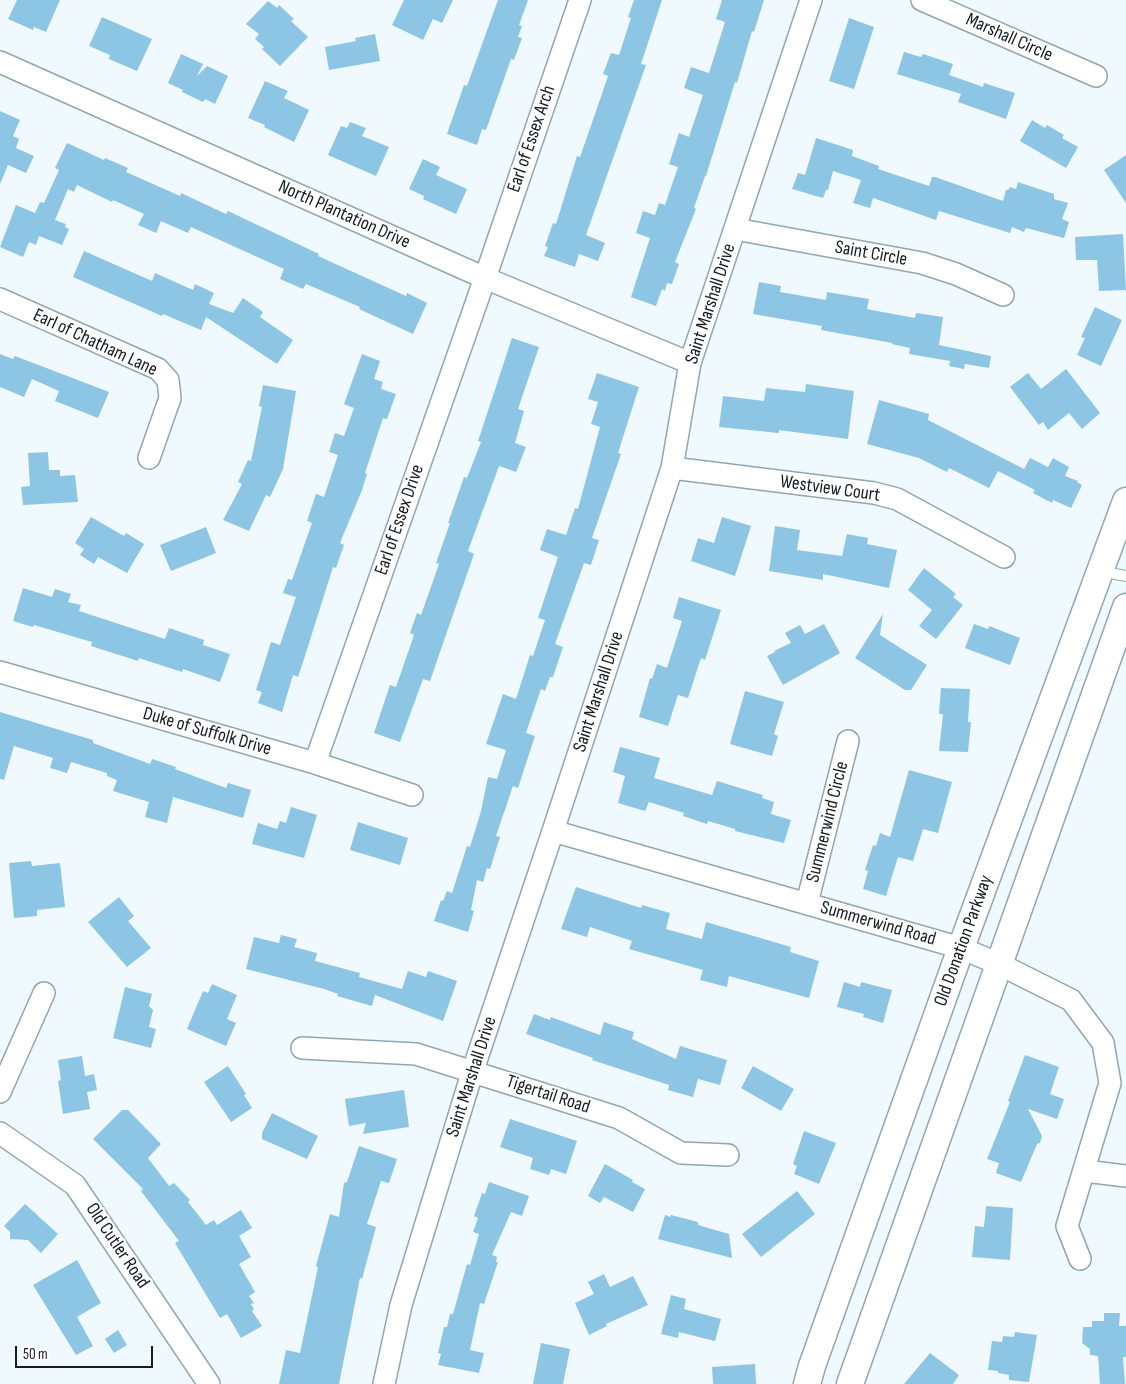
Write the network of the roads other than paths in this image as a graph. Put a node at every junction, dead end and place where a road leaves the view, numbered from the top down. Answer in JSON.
{"nodes":[{"id":1,"x":580,"y":0,"type":"edge"},
{"id":2,"x":811,"y":0,"type":"edge"},
{"id":3,"x":922,"y":0,"type":"edge"},
{"id":4,"x":0,"y":62,"type":"edge"},
{"id":5,"x":1096,"y":76,"type":"dead end"},
{"id":6,"x":735,"y":229,"type":"junction"},
{"id":7,"x":485,"y":278,"type":"junction"},
{"id":8,"x":1003,"y":295,"type":"dead end"},
{"id":9,"x":0,"y":300,"type":"edge"},
{"id":10,"x":690,"y":363,"type":"junction"},
{"id":11,"x":149,"y":458,"type":"dead end"},
{"id":12,"x":672,"y":468,"type":"junction"},
{"id":13,"x":1126,"y":501,"type":"edge"},
{"id":14,"x":1004,"y":558,"type":"dead end"},
{"id":15,"x":1100,"y":571,"type":"junction"},
{"id":16,"x":1126,"y":576,"type":"edge"},
{"id":17,"x":1126,"y":607,"type":"edge"},
{"id":18,"x":0,"y":672,"type":"edge"},
{"id":19,"x":848,"y":740,"type":"dead end"},
{"id":20,"x":315,"y":763,"type":"junction"},
{"id":21,"x":412,"y":795,"type":"dead end"},
{"id":22,"x":553,"y":831,"type":"junction"},
{"id":23,"x":807,"y":903,"type":"junction"},
{"id":24,"x":961,"y":948,"type":"junction"},
{"id":25,"x":999,"y":964,"type":"junction"},
{"id":26,"x":44,"y":993,"type":"dead end"},
{"id":27,"x":302,"y":1048,"type":"dead end"},
{"id":28,"x":473,"y":1070,"type":"junction"},
{"id":29,"x":0,"y":1092,"type":"edge"},
{"id":30,"x":0,"y":1132,"type":"edge"},
{"id":31,"x":728,"y":1156,"type":"dead end"},
{"id":32,"x":1085,"y":1171,"type":"junction"},
{"id":33,"x":1126,"y":1176,"type":"edge"},
{"id":34,"x":1080,"y":1259,"type":"dead end"},
{"id":35,"x":209,"y":1384,"type":"edge"},
{"id":36,"x":384,"y":1384,"type":"edge"},
{"id":37,"x":808,"y":1384,"type":"edge"},
{"id":38,"x":850,"y":1384,"type":"edge"}],
"edges":[{"from":1,"to":7,"type":"street","name":"Earl of Essex Arch"},
{"from":2,"to":6,"type":"street","name":"Saint Marshall Drive"},
{"from":3,"to":5,"type":"street","name":"Marshall Circle"},
{"from":4,"to":7,"type":"street","name":"North Plantation Drive"},
{"from":6,"to":8,"type":"street","name":"Saint Circle"},
{"from":6,"to":10,"type":"street","name":"Saint Marshall Drive"},
{"from":7,"to":10,"type":"street","name":"North Plantation Drive"},
{"from":7,"to":20,"type":"street","name":"Earl of Essex Drive"},
{"from":9,"to":11,"type":"street","name":"Earl of Chatham Lane"},
{"from":10,"to":12,"type":"street","name":"Saint Marshall Drive"},
{"from":12,"to":14,"type":"street","name":"Westview Court"},
{"from":12,"to":22,"type":"street","name":"Saint Marshall Drive"},
{"from":13,"to":15,"type":"street","name":"Old Donation Parkway"},
{"from":15,"to":16,"type":"lane"},
{"from":15,"to":24,"type":"street","name":"Old Donation Parkway"},
{"from":17,"to":25,"type":"street"},
{"from":18,"to":20,"type":"street","name":"Duke of Suffolk Drive"},
{"from":19,"to":23,"type":"street","name":"Summerwind Circle"},
{"from":20,"to":21,"type":"street","name":"Duke of Suffolk Drive"},
{"from":22,"to":23,"type":"street","name":"Summerwind Road"},
{"from":22,"to":28,"type":"street","name":"Saint Marshall Drive"},
{"from":23,"to":24,"type":"street","name":"Summerwind Road"},
{"from":24,"to":25,"type":"street","name":"Summerwind Road"},
{"from":24,"to":37,"type":"street","name":"Old Donation Parkway"},
{"from":25,"to":32,"type":"street","name":"Summerwind Road"},
{"from":25,"to":38,"type":"street"},
{"from":26,"to":29,"type":"street"},
{"from":27,"to":28,"type":"street","name":"Tigertail Road"},
{"from":28,"to":31,"type":"street","name":"Tigertail Road"},
{"from":28,"to":36,"type":"street","name":"Saint Marshall Drive"},
{"from":30,"to":35,"type":"street","name":"Old Cutler Road"},
{"from":32,"to":33,"type":"street"},
{"from":32,"to":34,"type":"street","name":"Summerwind Road"}]}
